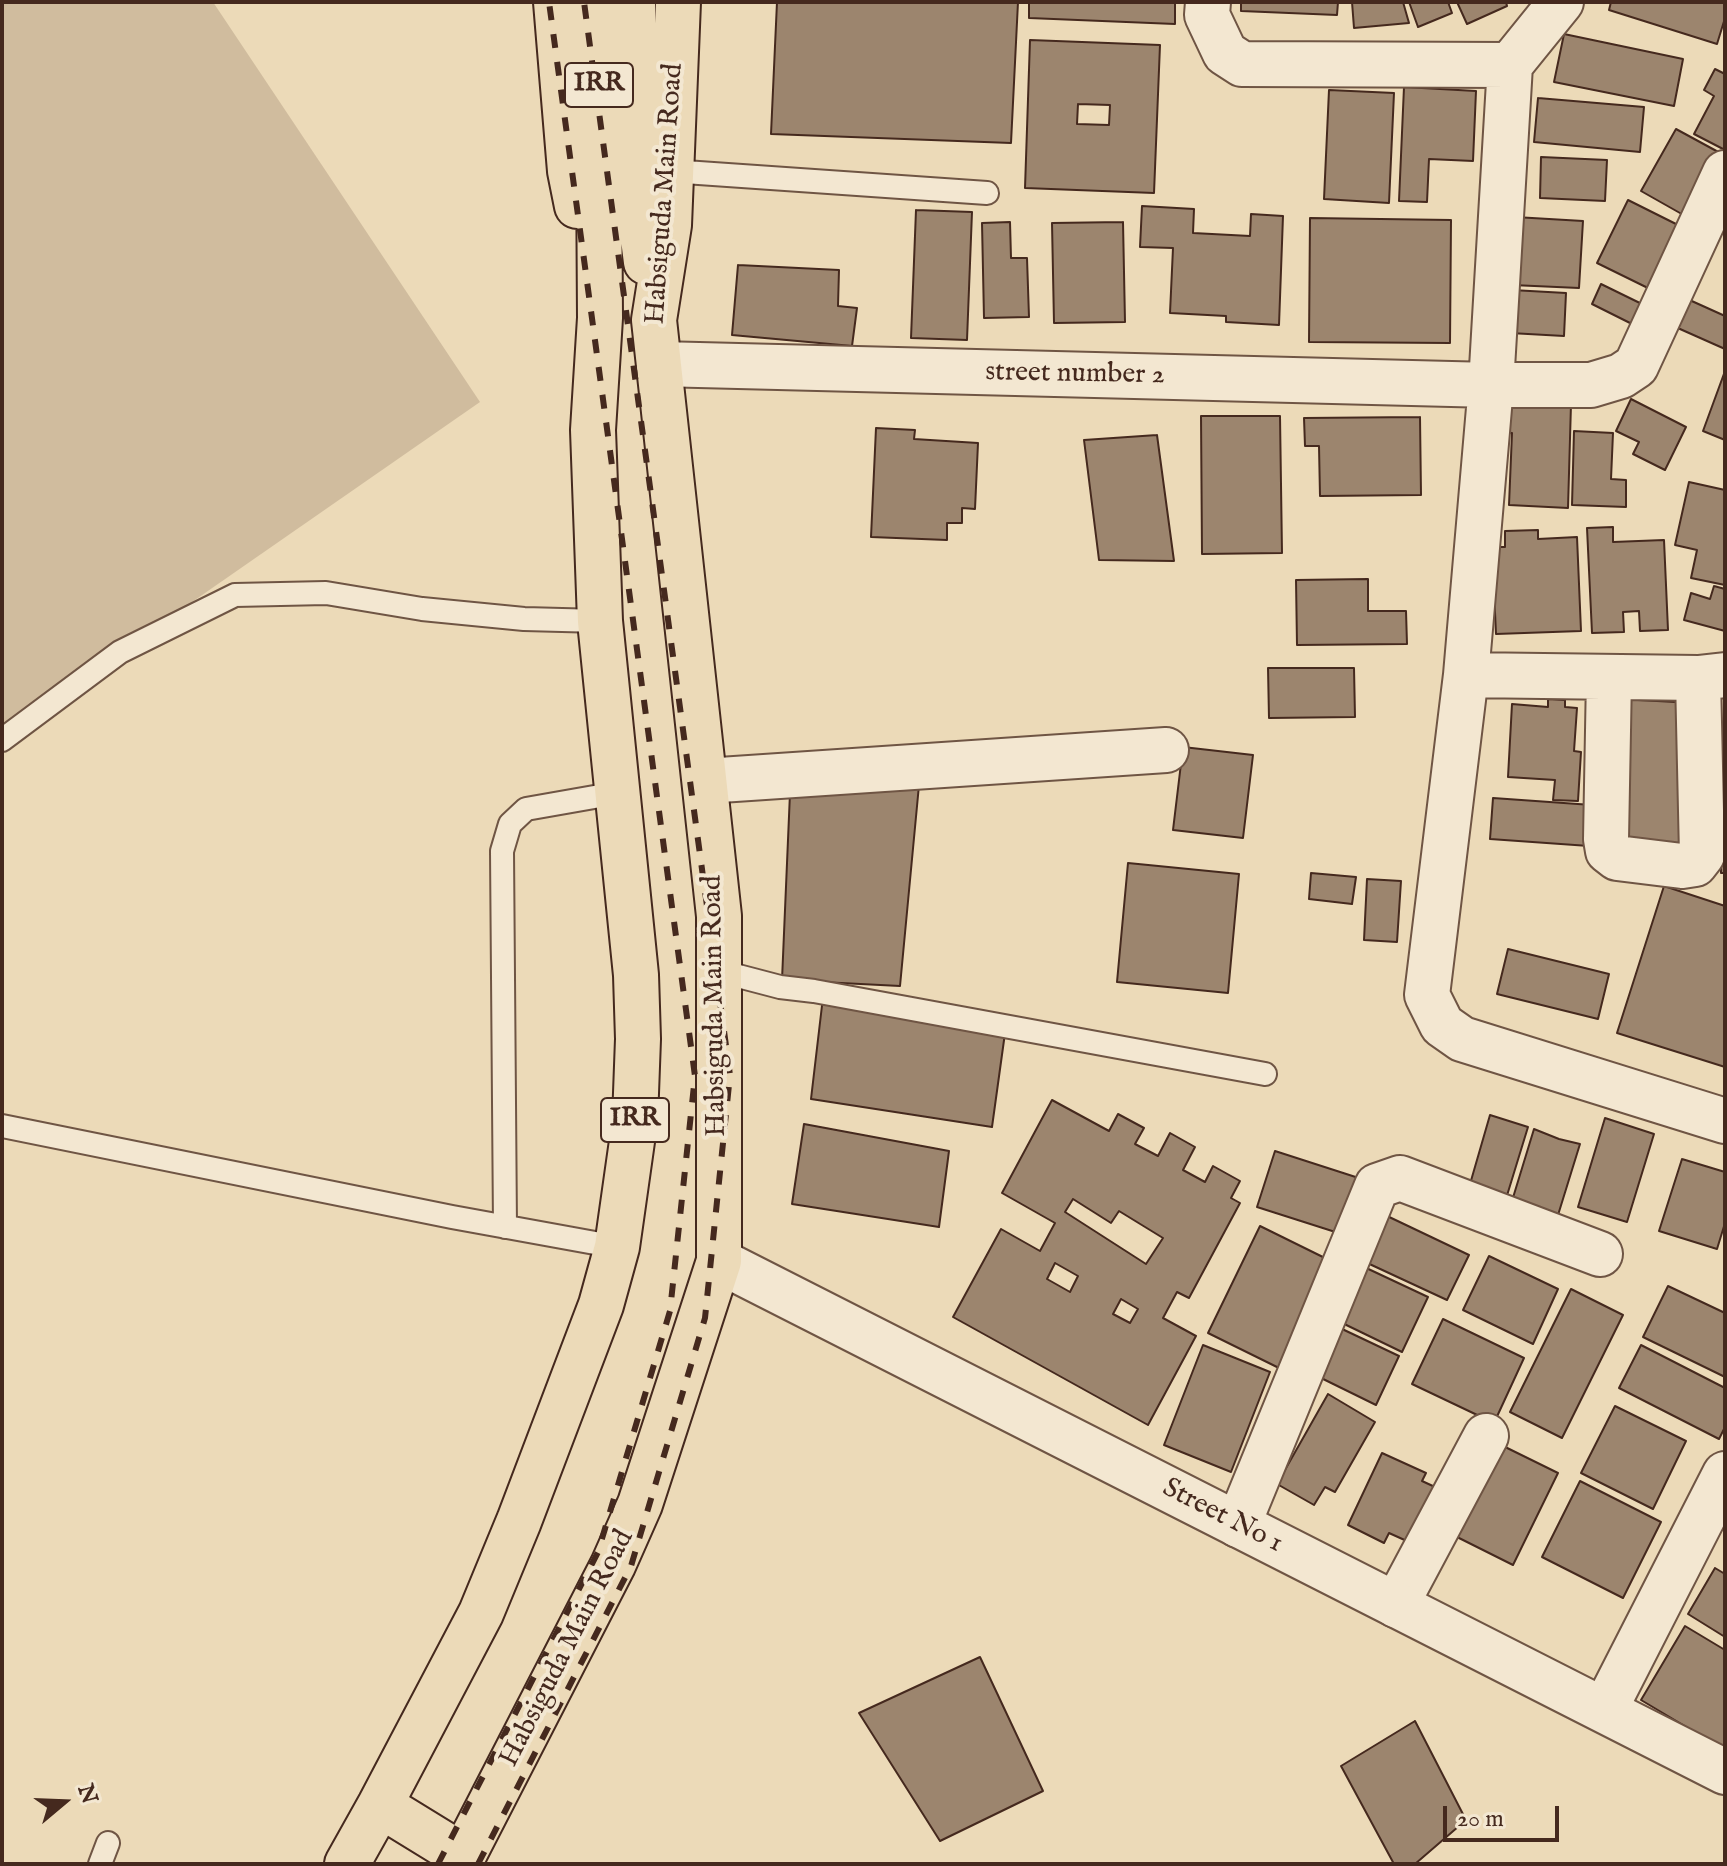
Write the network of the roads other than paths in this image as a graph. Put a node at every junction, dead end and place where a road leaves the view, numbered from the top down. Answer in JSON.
{"nodes":[{"id":1,"x":556,"y":2,"type":"edge"},
{"id":2,"x":598,"y":2,"type":"edge"},
{"id":3,"x":633,"y":2,"type":"edge"},
{"id":4,"x":678,"y":2,"type":"edge"},
{"id":5,"x":1208,"y":2,"type":"edge"},
{"id":6,"x":1561,"y":2,"type":"edge"},
{"id":7,"x":1510,"y":65,"type":"junction"},
{"id":8,"x":634,"y":169,"type":"junction"},
{"id":9,"x":1725,"y":173,"type":"edge"},
{"id":10,"x":987,"y":193,"type":"dead end"},
{"id":11,"x":600,"y":318,"type":"junction"},
{"id":12,"x":659,"y":364,"type":"junction"},
{"id":13,"x":1491,"y":385,"type":"junction"},
{"id":14,"x":600,"y":621,"type":"junction"},
{"id":15,"x":1466,"y":675,"type":"junction"},
{"id":16,"x":1712,"y":676,"type":"edge"},
{"id":17,"x":1609,"y":677,"type":"junction"},
{"id":18,"x":2,"y":740,"type":"edge"},
{"id":19,"x":1166,"y":750,"type":"dead end"},
{"id":20,"x":705,"y":781,"type":"junction"},
{"id":21,"x":617,"y":793,"type":"junction"},
{"id":22,"x":719,"y":971,"type":"junction"},
{"id":23,"x":1265,"y":1074,"type":"dead end"},
{"id":24,"x":1725,"y":1121,"type":"edge"},
{"id":25,"x":2,"y":1126,"type":"edge"},
{"id":26,"x":505,"y":1227,"type":"junction"},
{"id":27,"x":617,"y":1247,"type":"junction"},
{"id":28,"x":1600,"y":1254,"type":"dead end"},
{"id":29,"x":719,"y":1261,"type":"junction"},
{"id":30,"x":1486,"y":1436,"type":"dead end"},
{"id":31,"x":1725,"y":1474,"type":"edge"},
{"id":32,"x":1238,"y":1525,"type":"junction"},
{"id":33,"x":1396,"y":1605,"type":"junction"},
{"id":34,"x":1605,"y":1709,"type":"junction"},
{"id":35,"x":1725,"y":1772,"type":"edge"},
{"id":36,"x":380,"y":1805,"type":"junction"},
{"id":37,"x":461,"y":1860,"type":"edge"},
{"id":38,"x":347,"y":1864,"type":"edge"}],
"edges":[{"from":1,"to":11,"type":"main road"},
{"from":2,"to":8,"type":"main road","number":"IRR"},
{"from":3,"to":8,"type":"main road","number":"IRR"},
{"from":4,"to":8,"type":"main road","name":"Habsiguda Main Road"},
{"from":5,"to":7,"type":"street"},
{"from":6,"to":7,"type":"street"},
{"from":7,"to":13,"type":"street"},
{"from":8,"to":10,"type":"lane"},
{"from":8,"to":11,"type":"main road","number":"IRR"},
{"from":8,"to":12,"type":"main road","name":"Habsiguda Main Road","number":"IRR"},
{"from":9,"to":13,"type":"street","name":"street number 2"},
{"from":11,"to":14,"type":"main road","name":"Habsiguda Main Road","number":"IRR"},
{"from":12,"to":13,"type":"street","name":"street number 2"},
{"from":12,"to":20,"type":"main road","name":"Habsiguda Main Road","number":"IRR"},
{"from":13,"to":15,"type":"street"},
{"from":14,"to":18,"type":"lane"},
{"from":14,"to":21,"type":"main road","name":"Habsiguda Main Road","number":"IRR"},
{"from":15,"to":17,"type":"street"},
{"from":15,"to":24,"type":"street"},
{"from":16,"to":17,"type":"street"},
{"from":16,"to":17,"type":"street"},
{"from":19,"to":20,"type":"street"},
{"from":20,"to":22,"type":"main road","name":"Habsiguda Main Road","number":"IRR"},
{"from":21,"to":26,"type":"lane"},
{"from":21,"to":27,"type":"main road","name":"Habsiguda Main Road","number":"IRR"},
{"from":22,"to":23,"type":"lane"},
{"from":22,"to":29,"type":"main road","name":"Habsiguda Main Road","number":"IRR"},
{"from":25,"to":26,"type":"lane"},
{"from":26,"to":27,"type":"lane"},
{"from":27,"to":36,"type":"main road","name":"Habsiguda Main Road","number":"IRR"},
{"from":28,"to":32,"type":"street"},
{"from":29,"to":32,"type":"street","name":"Street No 1"},
{"from":29,"to":37,"type":"main road","name":"Habsiguda Main Road","number":"IRR"},
{"from":30,"to":33,"type":"street"},
{"from":31,"to":34,"type":"street"},
{"from":32,"to":33,"type":"street","name":"Street No 1"},
{"from":33,"to":34,"type":"street","name":"Street No 1"},
{"from":34,"to":35,"type":"street","name":"Street No 1"},
{"from":36,"to":37,"type":"main road"},
{"from":36,"to":38,"type":"main road","name":"Habsiguda Main Road","number":"IRR"}]}
